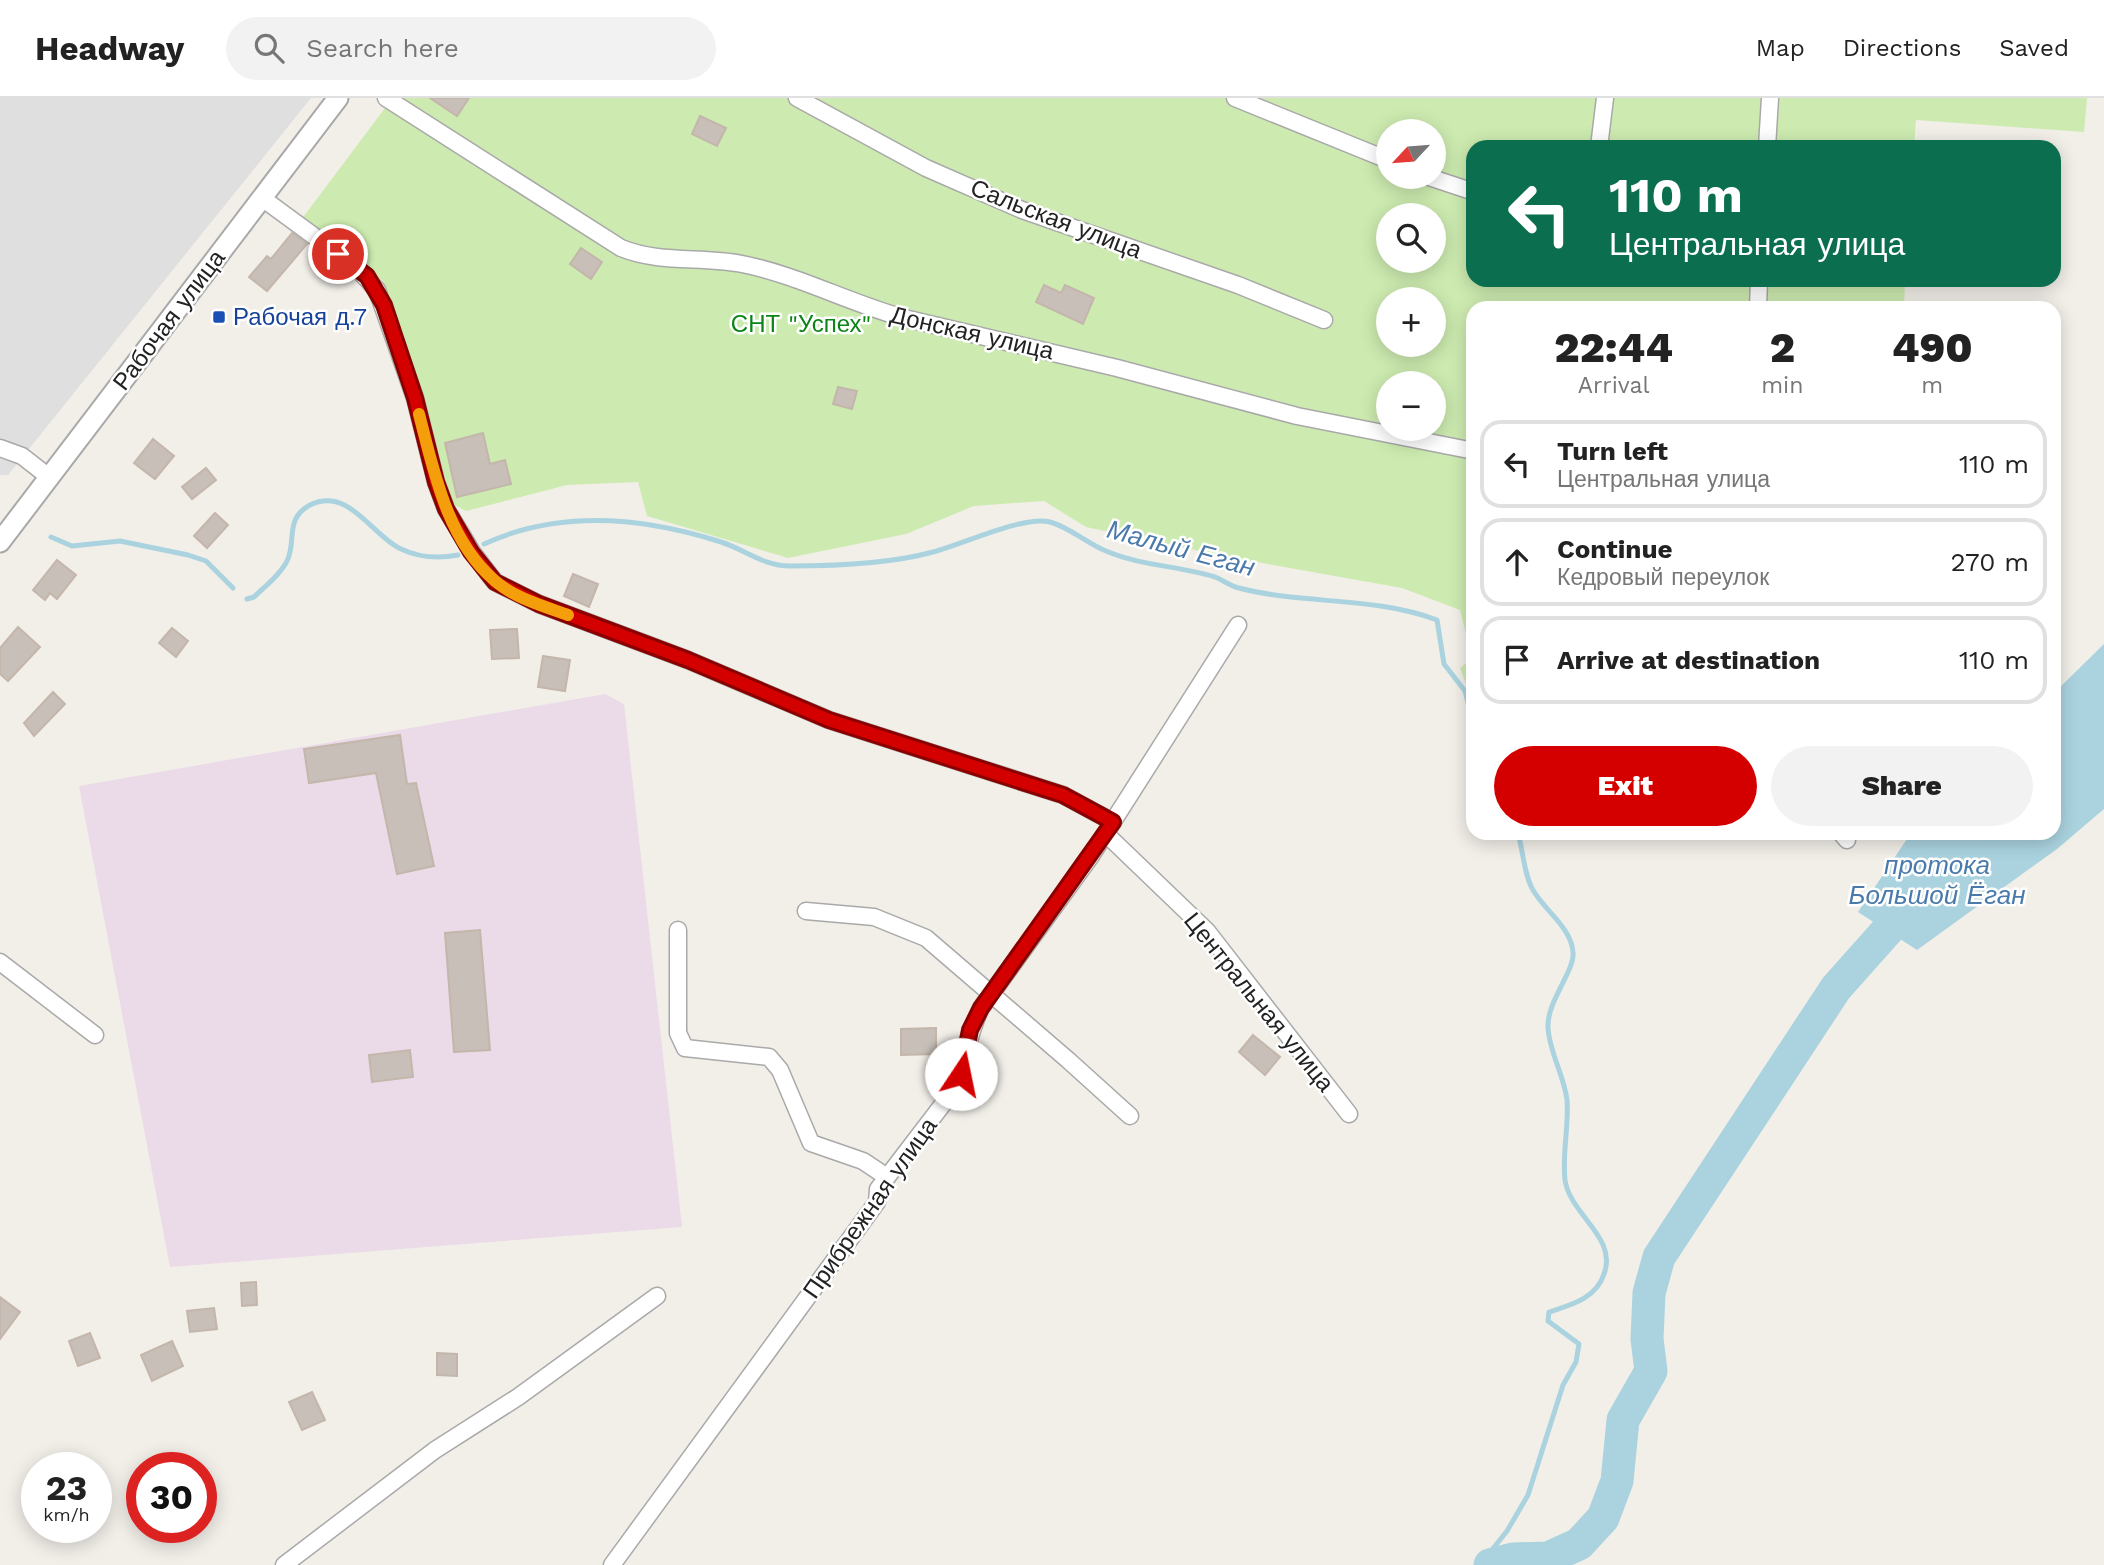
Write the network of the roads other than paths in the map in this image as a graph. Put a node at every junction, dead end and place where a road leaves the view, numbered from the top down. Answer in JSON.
{"nodes":[{"id":1,"x":338,"y":98,"type":"edge"},
{"id":2,"x":386,"y":98,"type":"edge"},
{"id":3,"x":797,"y":98,"type":"edge"},
{"id":4,"x":1235,"y":98,"type":"edge"},
{"id":5,"x":1605,"y":98,"type":"edge"},
{"id":6,"x":1770,"y":98,"type":"edge"},
{"id":7,"x":1600,"y":140,"type":"edge"},
{"id":8,"x":1767,"y":140,"type":"edge"},
{"id":9,"x":1376,"y":155,"type":"edge"},
{"id":10,"x":1446,"y":183,"type":"edge"},
{"id":11,"x":1466,"y":189,"type":"edge"},
{"id":12,"x":262,"y":198,"type":"junction"},
{"id":13,"x":1324,"y":320,"type":"dead end"},
{"id":14,"x":0,"y":448,"type":"edge"},
{"id":15,"x":1466,"y":449,"type":"edge"},
{"id":16,"x":49,"y":477,"type":"junction"},
{"id":17,"x":0,"y":542,"type":"edge"},
{"id":18,"x":1238,"y":625,"type":"dead end"},
{"id":19,"x":1109,"y":828,"type":"junction"},
{"id":20,"x":806,"y":911,"type":"dead end"},
{"id":21,"x":678,"y":930,"type":"dead end"},
{"id":22,"x":0,"y":962,"type":"edge"},
{"id":23,"x":990,"y":995,"type":"junction"},
{"id":24,"x":95,"y":1035,"type":"dead end"},
{"id":25,"x":1349,"y":1114,"type":"dead end"},
{"id":26,"x":1130,"y":1116,"type":"dead end"},
{"id":27,"x":887,"y":1177,"type":"junction"},
{"id":28,"x":657,"y":1296,"type":"dead end"},
{"id":29,"x":284,"y":1565,"type":"edge"},
{"id":30,"x":612,"y":1565,"type":"edge"}],
"edges":[{"from":1,"to":12,"type":"street","name":"Рабочая улица"},
{"from":2,"to":15,"type":"street","name":"Донская улица"},
{"from":3,"to":13,"type":"street","name":"Сальская улица"},
{"from":4,"to":9,"type":"street"},
{"from":5,"to":7,"type":"street"},
{"from":6,"to":8,"type":"street"},
{"from":10,"to":11,"type":"street"},
{"from":12,"to":16,"type":"street","name":"Рабочая улица"},
{"from":12,"to":19,"type":"street","name":"Центральная улица"},
{"from":14,"to":16,"type":"street"},
{"from":16,"to":17,"type":"street","name":"Рабочая улица"},
{"from":18,"to":19,"type":"street","name":"Прибрежная улица"},
{"from":19,"to":23,"type":"street","name":"Прибрежная улица"},
{"from":19,"to":25,"type":"street","name":"Центральная улица"},
{"from":20,"to":23,"type":"street"},
{"from":21,"to":27,"type":"street"},
{"from":22,"to":24,"type":"street"},
{"from":23,"to":26,"type":"street"},
{"from":23,"to":27,"type":"street","name":"Прибрежная улица"},
{"from":27,"to":30,"type":"street","name":"Прибрежная улица"},
{"from":28,"to":29,"type":"street"}]}
